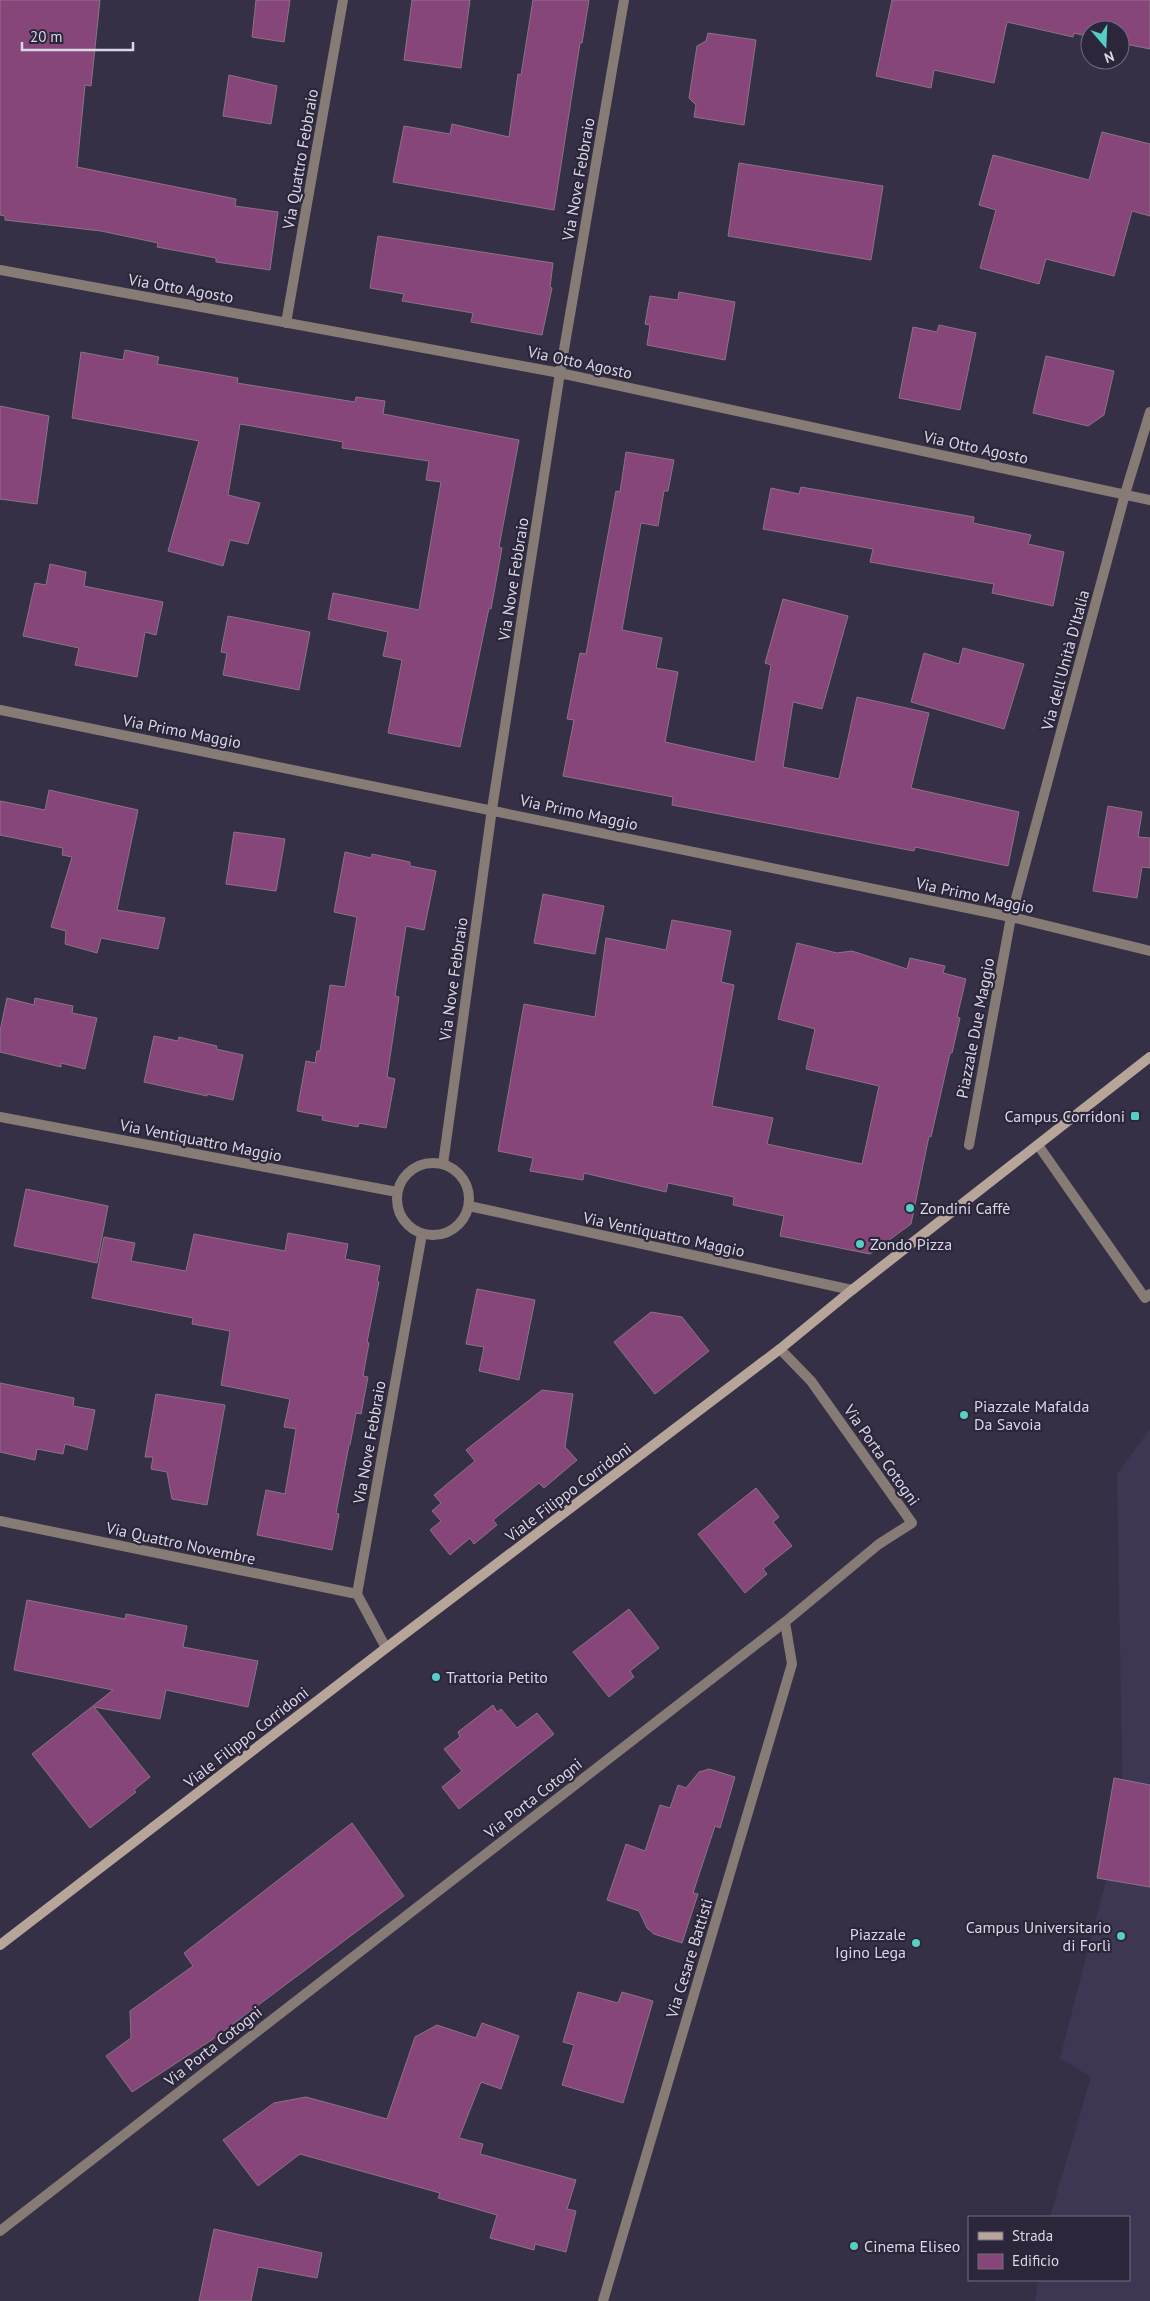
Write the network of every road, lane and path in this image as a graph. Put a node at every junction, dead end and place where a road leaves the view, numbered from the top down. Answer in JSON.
{"nodes":[{"id":1,"x":343,"y":0,"type":"edge"},
{"id":2,"x":624,"y":0,"type":"edge"},
{"id":3,"x":0,"y":270,"type":"edge"},
{"id":4,"x":286,"y":322,"type":"junction"},
{"id":5,"x":560,"y":373,"type":"junction"},
{"id":6,"x":1150,"y":412,"type":"edge"},
{"id":7,"x":1125,"y":494,"type":"junction"},
{"id":8,"x":1150,"y":500,"type":"edge"},
{"id":9,"x":0,"y":710,"type":"edge"},
{"id":10,"x":492,"y":809,"type":"junction"},
{"id":11,"x":1011,"y":917,"type":"junction"},
{"id":12,"x":1150,"y":951,"type":"edge"},
{"id":13,"x":1150,"y":1057,"type":"edge"},
{"id":14,"x":0,"y":1117,"type":"edge"},
{"id":15,"x":969,"y":1145,"type":"dead end"},
{"id":16,"x":1038,"y":1145,"type":"junction"},
{"id":17,"x":443,"y":1164,"type":"junction"},
{"id":18,"x":397,"y":1192,"type":"junction"},
{"id":19,"x":469,"y":1206,"type":"junction"},
{"id":20,"x":422,"y":1234,"type":"junction"},
{"id":21,"x":852,"y":1290,"type":"junction"},
{"id":22,"x":1150,"y":1294,"type":"edge"},
{"id":23,"x":780,"y":1350,"type":"junction"},
{"id":24,"x":0,"y":1520,"type":"edge"},
{"id":25,"x":356,"y":1594,"type":"junction"},
{"id":26,"x":785,"y":1622,"type":"junction"},
{"id":27,"x":386,"y":1648,"type":"junction"},
{"id":28,"x":0,"y":1945,"type":"edge"},
{"id":29,"x":0,"y":2231,"type":"edge"},
{"id":30,"x":603,"y":2301,"type":"edge"}],
"edges":[{"from":1,"to":4,"type":"street","name":"Via Quattro Febbraio"},
{"from":2,"to":5,"type":"street","name":"Via Nove Febbraio"},
{"from":3,"to":4,"type":"street","name":"Via Otto Agosto"},
{"from":4,"to":5,"type":"street","name":"Via Otto Agosto"},
{"from":5,"to":7,"type":"street","name":"Via Otto Agosto"},
{"from":5,"to":10,"type":"street","name":"Via Nove Febbraio"},
{"from":6,"to":7,"type":"street","name":"Via dell'Unità D'Italia"},
{"from":7,"to":8,"type":"street","name":"Via Otto Agosto"},
{"from":7,"to":11,"type":"street","name":"Via dell'Unità D'Italia"},
{"from":9,"to":10,"type":"street","name":"Via Primo Maggio"},
{"from":10,"to":11,"type":"street","name":"Via Primo Maggio"},
{"from":10,"to":17,"type":"street","name":"Via Nove Febbraio"},
{"from":11,"to":12,"type":"street","name":"Via Primo Maggio"},
{"from":11,"to":15,"type":"street","name":"Piazzale Due Maggio"},
{"from":13,"to":16,"type":"main road","name":"Viale Filippo Corridoni"},
{"from":14,"to":18,"type":"street","name":"Via Ventiquattro Maggio"},
{"from":16,"to":21,"type":"main road","name":"Viale Filippo Corridoni"},
{"from":16,"to":22,"type":"street"},
{"from":17,"to":18,"type":"street"},
{"from":17,"to":19,"type":"street"},
{"from":18,"to":20,"type":"street"},
{"from":19,"to":20,"type":"street"},
{"from":19,"to":21,"type":"street","name":"Via Ventiquattro Maggio"},
{"from":20,"to":25,"type":"street","name":"Via Nove Febbraio"},
{"from":21,"to":23,"type":"main road","name":"Viale Filippo Corridoni"},
{"from":23,"to":26,"type":"street","name":"Via Porta Cotogni"},
{"from":23,"to":27,"type":"main road","name":"Viale Filippo Corridoni"},
{"from":24,"to":25,"type":"street","name":"Via Quattro Novembre"},
{"from":25,"to":27,"type":"street"},
{"from":26,"to":29,"type":"street","name":"Via Porta Cotogni"},
{"from":26,"to":30,"type":"street","name":"Via Cesare Battisti"},
{"from":27,"to":28,"type":"main road","name":"Viale Filippo Corridoni"}]}
